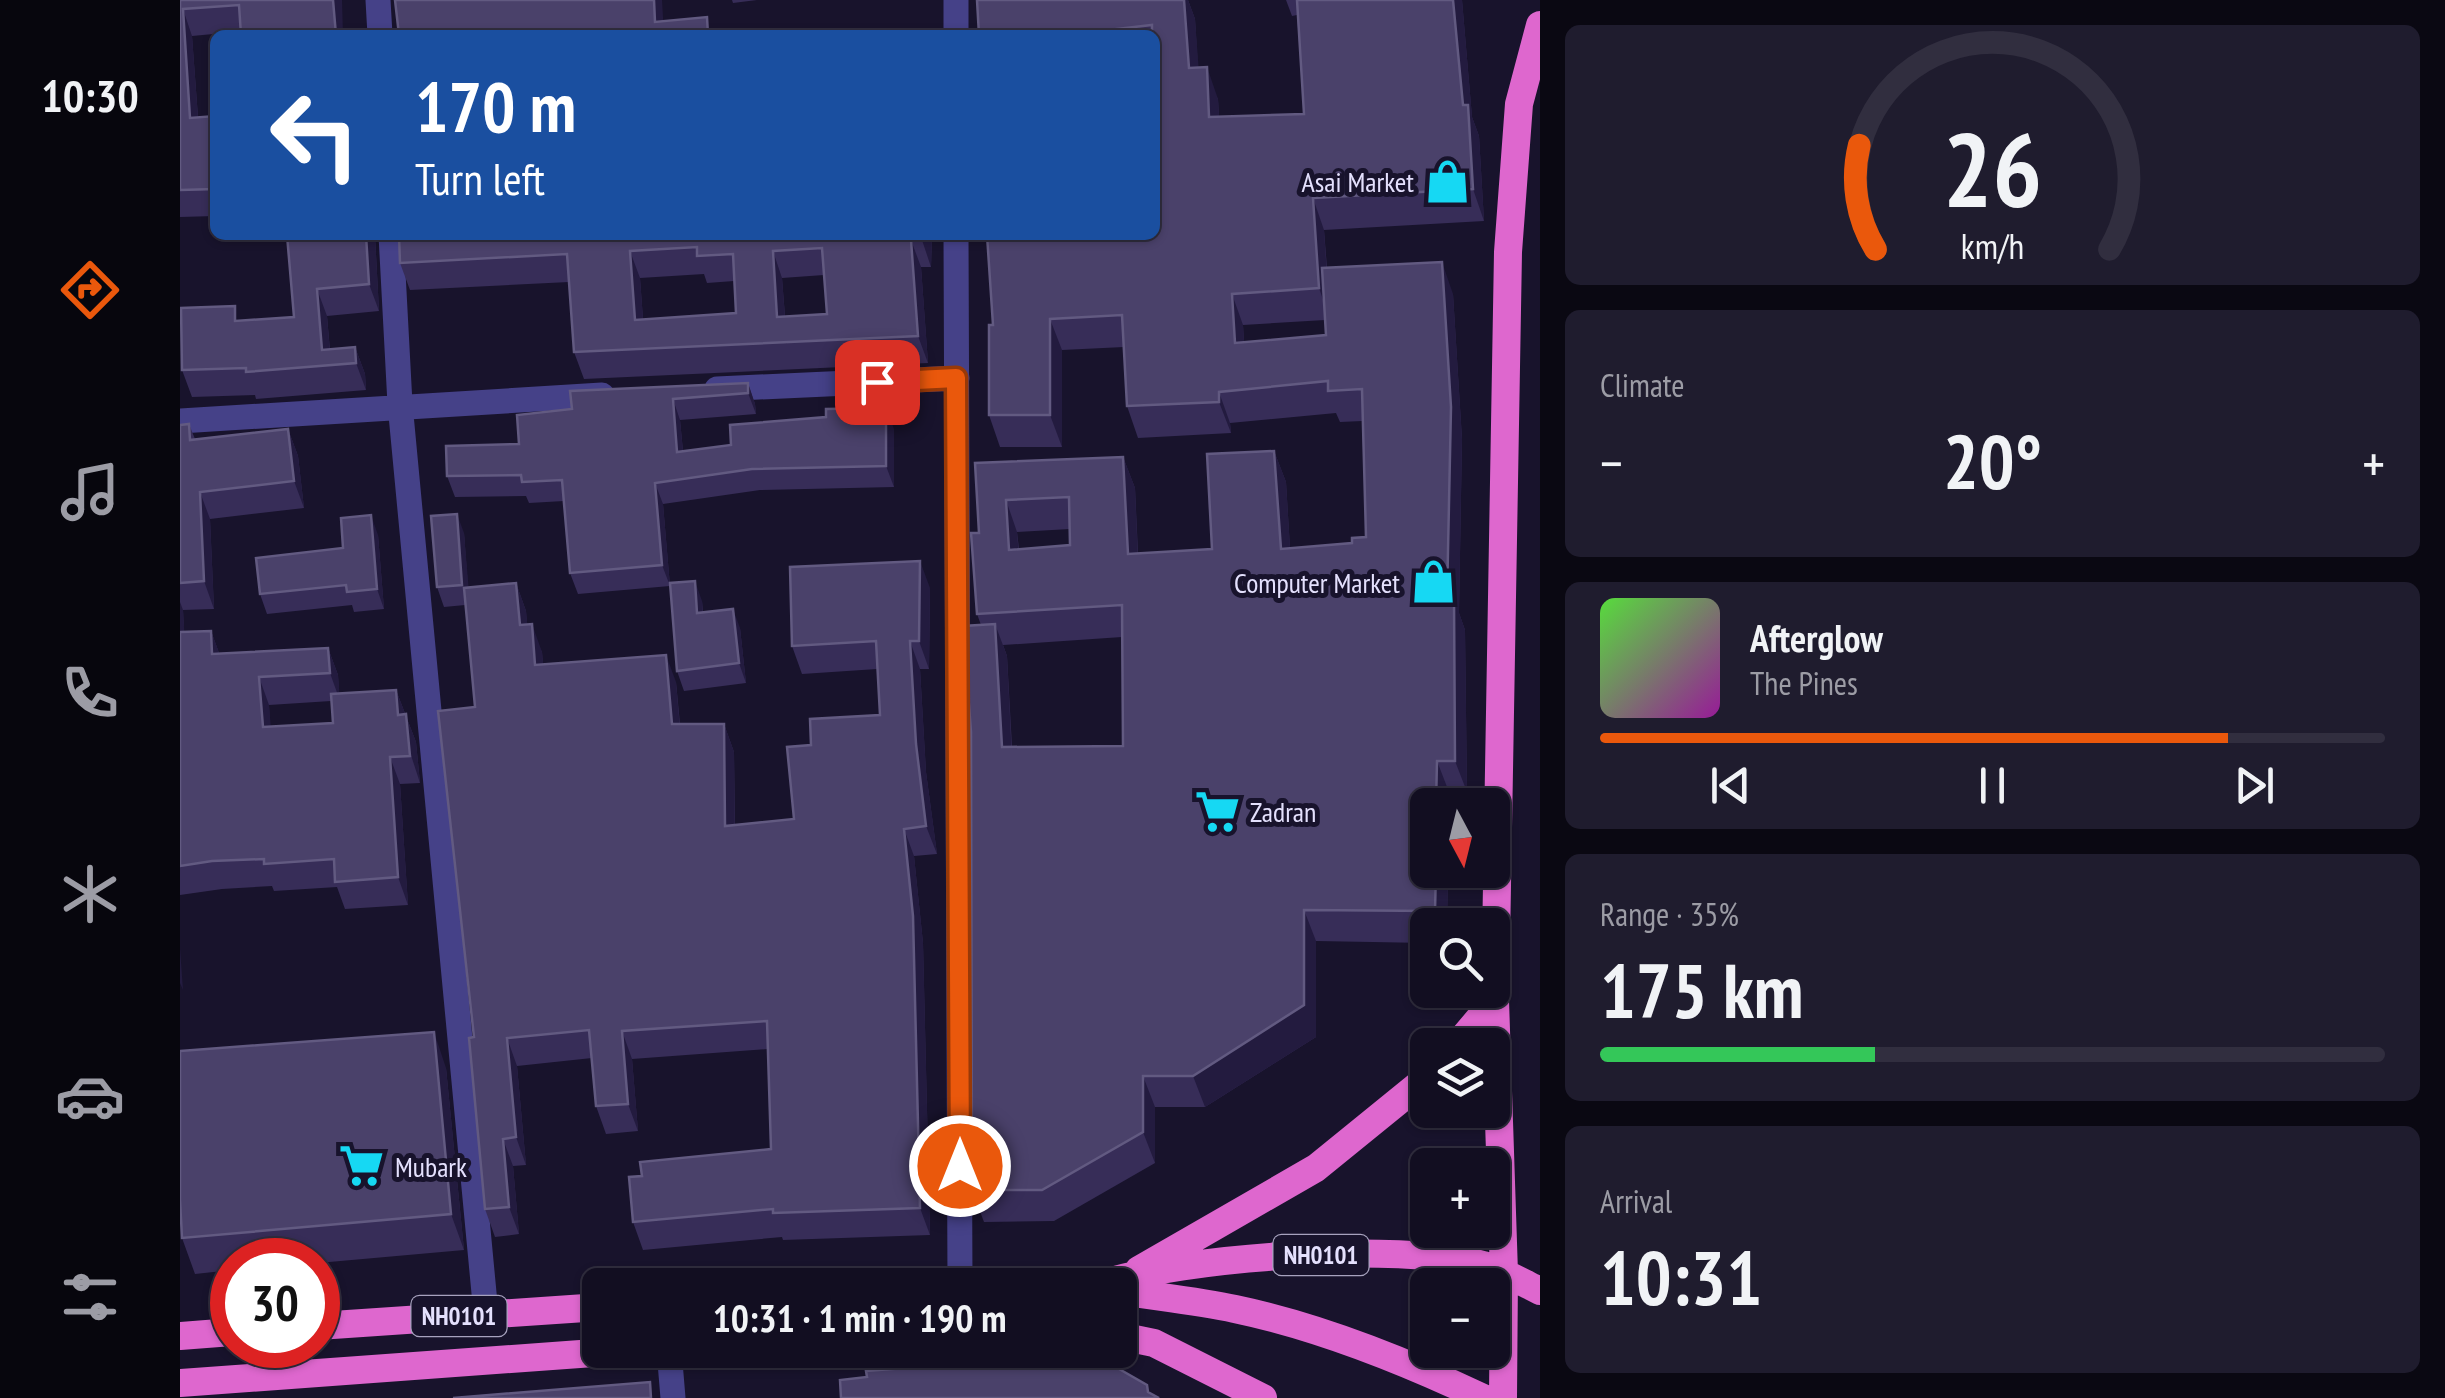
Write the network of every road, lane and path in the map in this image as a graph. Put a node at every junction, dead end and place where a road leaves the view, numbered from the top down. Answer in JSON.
{"nodes":[{"id":1,"x":378,"y":0,"type":"edge"},
{"id":2,"x":956,"y":0,"type":"edge"},
{"id":3,"x":1540,"y":25,"type":"edge"},
{"id":4,"x":380,"y":30,"type":"edge"},
{"id":5,"x":956,"y":30,"type":"edge"},
{"id":6,"x":391,"y":240,"type":"edge"},
{"id":7,"x":956,"y":240,"type":"edge"},
{"id":8,"x":956,"y":378,"type":"junction"},
{"id":9,"x":698,"y":390,"type":"edge"},
{"id":10,"x":618,"y":394,"type":"edge"},
{"id":11,"x":400,"y":404,"type":"junction"},
{"id":12,"x":180,"y":421,"type":"edge"},
{"id":13,"x":1497,"y":908,"type":"edge"},
{"id":14,"x":1488,"y":1008,"type":"edge"},
{"id":15,"x":1495,"y":1008,"type":"edge"},
{"id":16,"x":1471,"y":1028,"type":"edge"},
{"id":17,"x":1410,"y":1092,"type":"edge"},
{"id":18,"x":960,"y":1268,"type":"edge"},
{"id":19,"x":1486,"y":1268,"type":"edge"},
{"id":20,"x":1504,"y":1268,"type":"edge"},
{"id":21,"x":1137,"y":1276,"type":"edge"},
{"id":22,"x":1510,"y":1276,"type":"edge"},
{"id":23,"x":1137,"y":1281,"type":"edge"},
{"id":24,"x":1137,"y":1286,"type":"edge"},
{"id":25,"x":1540,"y":1291,"type":"edge"},
{"id":26,"x":582,"y":1308,"type":"edge"},
{"id":27,"x":486,"y":1314,"type":"junction"},
{"id":28,"x":340,"y":1324,"type":"edge"},
{"id":29,"x":210,"y":1334,"type":"edge"},
{"id":30,"x":180,"y":1336,"type":"edge"},
{"id":31,"x":1137,"y":1339,"type":"edge"},
{"id":32,"x":582,"y":1354,"type":"edge"},
{"id":33,"x":671,"y":1368,"type":"edge"},
{"id":34,"x":1503,"y":1368,"type":"edge"},
{"id":35,"x":180,"y":1383,"type":"edge"},
{"id":36,"x":672,"y":1398,"type":"edge"},
{"id":37,"x":1263,"y":1398,"type":"edge"},
{"id":38,"x":1483,"y":1398,"type":"edge"},
{"id":39,"x":1503,"y":1398,"type":"edge"}],
"edges":[{"from":1,"to":4,"type":"street"},
{"from":2,"to":5,"type":"street"},
{"from":3,"to":13,"type":"highway"},
{"from":6,"to":11,"type":"street"},
{"from":7,"to":8,"type":"street"},
{"from":8,"to":9,"type":"street"},
{"from":8,"to":18,"type":"street"},
{"from":10,"to":11,"type":"street"},
{"from":11,"to":12,"type":"street"},
{"from":11,"to":27,"type":"street"},
{"from":14,"to":16,"type":"highway"},
{"from":15,"to":20,"type":"highway"},
{"from":17,"to":21,"type":"highway"},
{"from":19,"to":23,"type":"highway","number":"NH0101"},
{"from":22,"to":25,"type":"highway","number":"NH0101"},
{"from":24,"to":38,"type":"highway","number":"NH0101"},
{"from":26,"to":27,"type":"highway","number":"NH0101"},
{"from":27,"to":28,"type":"highway","number":"NH0101"},
{"from":29,"to":30,"type":"highway"},
{"from":31,"to":37,"type":"highway"},
{"from":32,"to":35,"type":"highway","number":"NH0101"},
{"from":33,"to":36,"type":"street"},
{"from":34,"to":39,"type":"highway"}]}
